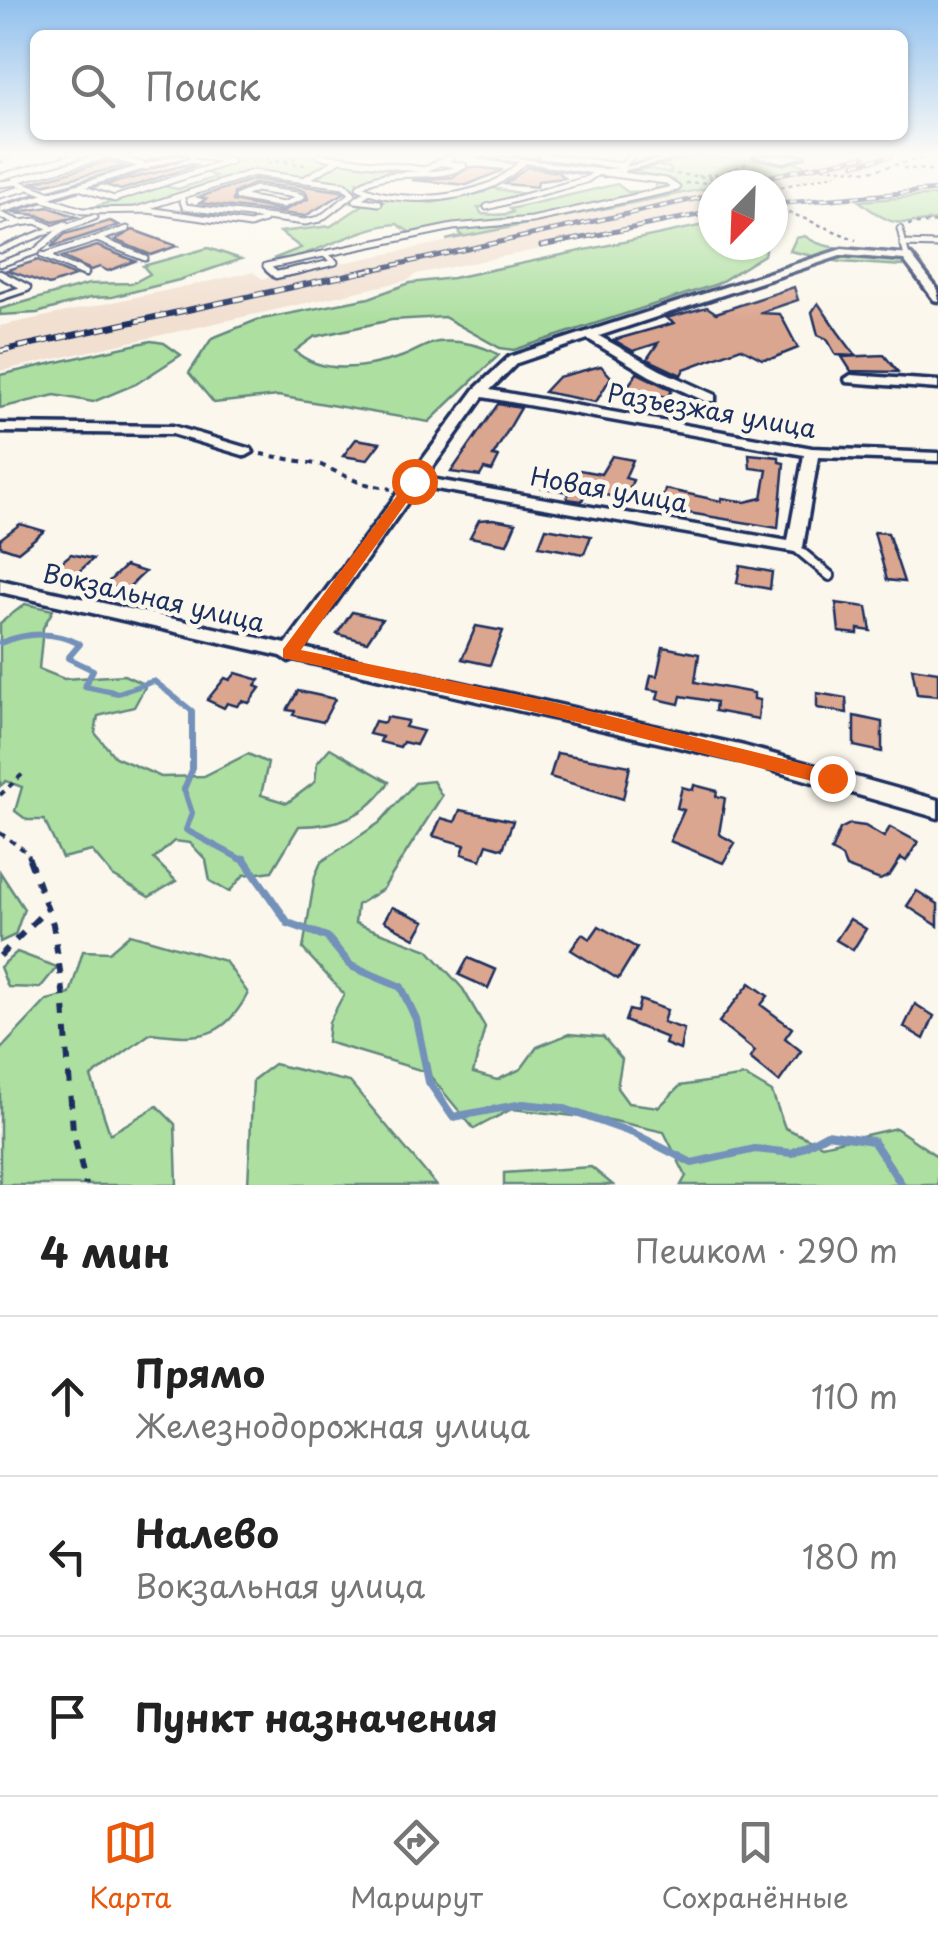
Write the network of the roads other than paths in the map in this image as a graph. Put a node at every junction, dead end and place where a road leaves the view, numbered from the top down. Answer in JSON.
{"nodes":[{"id":1,"x":83,"y":211,"type":"edge"},
{"id":2,"x":84,"y":211,"type":"edge"},
{"id":3,"x":122,"y":211,"type":"edge"},
{"id":4,"x":145,"y":211,"type":"edge"},
{"id":5,"x":224,"y":211,"type":"edge"},
{"id":6,"x":330,"y":211,"type":"edge"},
{"id":7,"x":571,"y":211,"type":"edge"},
{"id":8,"x":0,"y":212,"type":"edge"},
{"id":9,"x":93,"y":214,"type":"junction"},
{"id":10,"x":72,"y":215,"type":"dead end"},
{"id":11,"x":266,"y":220,"type":"junction"},
{"id":12,"x":20,"y":223,"type":"junction"},
{"id":13,"x":50,"y":227,"type":"junction"},
{"id":14,"x":127,"y":229,"type":"dead end"},
{"id":15,"x":0,"y":230,"type":"edge"},
{"id":16,"x":900,"y":230,"type":"road end"},
{"id":17,"x":96,"y":239,"type":"junction"},
{"id":18,"x":938,"y":245,"type":"edge"},
{"id":19,"x":0,"y":250,"type":"edge"},
{"id":20,"x":905,"y":250,"type":"junction"},
{"id":21,"x":35,"y":252,"type":"junction"},
{"id":22,"x":324,"y":254,"type":"junction"},
{"id":23,"x":44,"y":256,"type":"junction"},
{"id":24,"x":145,"y":258,"type":"dead end"},
{"id":25,"x":0,"y":264,"type":"edge"},
{"id":26,"x":85,"y":273,"type":"dead end"},
{"id":27,"x":0,"y":274,"type":"edge"},
{"id":28,"x":936,"y":292,"type":"edge"},
{"id":29,"x":0,"y":298,"type":"edge"},
{"id":30,"x":586,"y":334,"type":"junction"},
{"id":31,"x":851,"y":379,"type":"dead end"},
{"id":32,"x":938,"y":385,"type":"edge"},
{"id":33,"x":480,"y":392,"type":"junction"},
{"id":34,"x":710,"y":398,"type":"dead end"},
{"id":35,"x":0,"y":428,"type":"edge"},
{"id":36,"x":246,"y":452,"type":"road end"},
{"id":37,"x":812,"y":452,"type":"junction"},
{"id":38,"x":938,"y":458,"type":"edge"},
{"id":39,"x":410,"y":487,"type":"junction"},
{"id":40,"x":795,"y":547,"type":"junction"},
{"id":41,"x":830,"y":576,"type":"dead end"},
{"id":42,"x":0,"y":586,"type":"edge"},
{"id":43,"x":289,"y":654,"type":"junction"},
{"id":44,"x":938,"y":810,"type":"edge"}],
"edges":[{"from":1,"to":10,"type":"lane"},
{"from":2,"to":9,"type":"lane"},
{"from":3,"to":9,"type":"lane"},
{"from":4,"to":11,"type":"lane"},
{"from":5,"to":11,"type":"lane"},
{"from":6,"to":11,"type":"lane"},
{"from":7,"to":22,"type":"lane"},
{"from":8,"to":12,"type":"lane"},
{"from":9,"to":13,"type":"lane"},
{"from":9,"to":21,"type":"lane"},
{"from":12,"to":13,"type":"lane"},
{"from":12,"to":15,"type":"lane"},
{"from":13,"to":19,"type":"lane"},
{"from":14,"to":17,"type":"lane"},
{"from":16,"to":20,"type":"lane"},
{"from":17,"to":23,"type":"lane"},
{"from":17,"to":24,"type":"lane"},
{"from":18,"to":20,"type":"lane"},
{"from":20,"to":28,"type":"street"},
{"from":20,"to":30,"type":"street"},
{"from":21,"to":23,"type":"lane"},
{"from":21,"to":25,"type":"lane"},
{"from":22,"to":22,"type":"lane"},
{"from":23,"to":26,"type":"lane"},
{"from":27,"to":29,"type":"lane"},
{"from":30,"to":33,"type":"street"},
{"from":30,"to":34,"type":"street"},
{"from":31,"to":32,"type":"street"},
{"from":33,"to":37,"type":"street","name":"Разъезжая улица"},
{"from":33,"to":39,"type":"street"},
{"from":35,"to":36,"type":"street"},
{"from":37,"to":38,"type":"street","name":"Разъезжая улица"},
{"from":37,"to":40,"type":"street"},
{"from":39,"to":40,"type":"street","name":"Новая улица"},
{"from":39,"to":43,"type":"street"},
{"from":40,"to":41,"type":"lane"},
{"from":42,"to":43,"type":"street","name":"Вокзальная улица"},
{"from":43,"to":44,"type":"street","name":"Вокзальная улица"}]}
